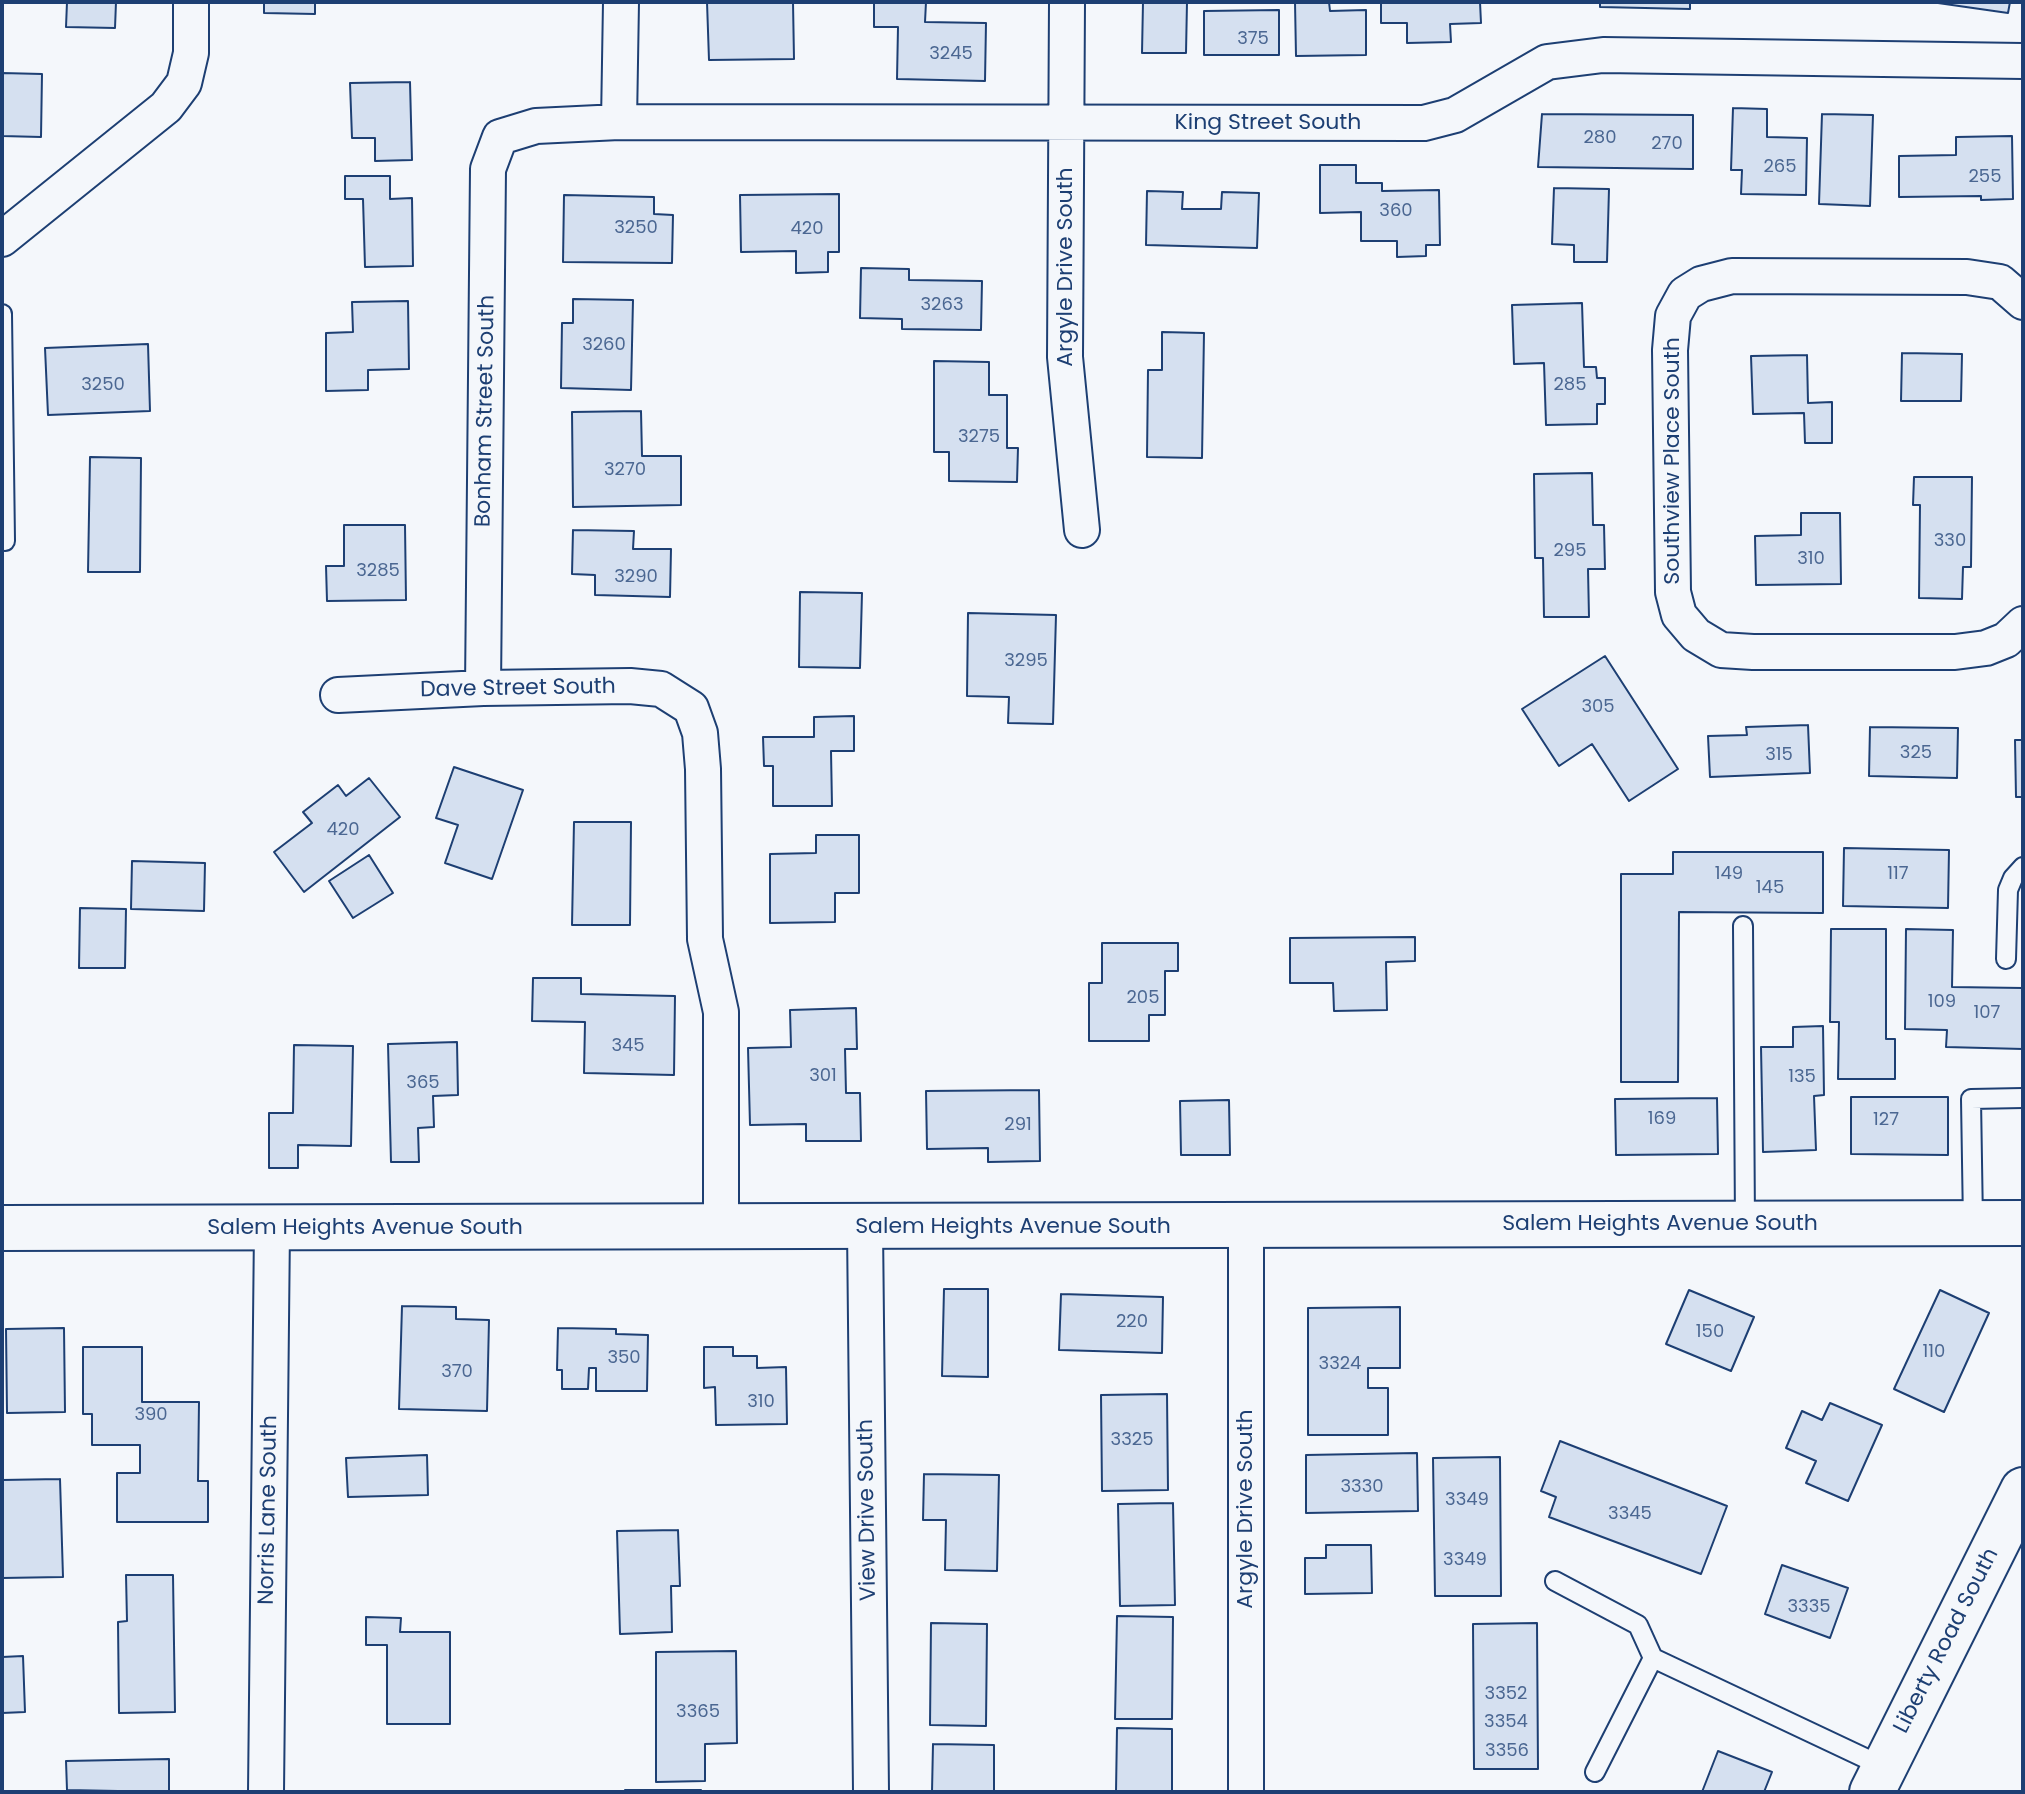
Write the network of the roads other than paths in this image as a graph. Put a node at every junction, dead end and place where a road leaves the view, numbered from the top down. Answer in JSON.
{"nodes":[{"id":1,"x":191,"y":2,"type":"edge"},
{"id":2,"x":621,"y":2,"type":"edge"},
{"id":3,"x":1067,"y":2,"type":"edge"},
{"id":4,"x":2023,"y":61,"type":"edge"},
{"id":5,"x":619,"y":122,"type":"junction"},
{"id":6,"x":1066,"y":122,"type":"junction"},
{"id":7,"x":500,"y":137,"type":"joint"},
{"id":8,"x":2,"y":239,"type":"edge"},
{"id":9,"x":2023,"y":302,"type":"edge"},
{"id":10,"x":2,"y":314,"type":"edge"},
{"id":11,"x":1082,"y":530,"type":"dead end"},
{"id":12,"x":5,"y":541,"type":"dead end"},
{"id":13,"x":2023,"y":624,"type":"edge"},
{"id":14,"x":483,"y":688,"type":"junction"},
{"id":15,"x":338,"y":695,"type":"dead end"},
{"id":16,"x":2023,"y":867,"type":"edge"},
{"id":17,"x":1743,"y":926,"type":"dead end"},
{"id":18,"x":2006,"y":959,"type":"dead end"},
{"id":19,"x":2023,"y":1098,"type":"edge"},
{"id":20,"x":1973,"y":1223,"type":"junction"},
{"id":21,"x":2023,"y":1223,"type":"edge"},
{"id":22,"x":1745,"y":1224,"type":"junction"},
{"id":23,"x":1246,"y":1226,"type":"junction"},
{"id":24,"x":721,"y":1227,"type":"junction"},
{"id":25,"x":2,"y":1228,"type":"edge"},
{"id":26,"x":272,"y":1228,"type":"junction"},
{"id":27,"x":865,"y":1228,"type":"junction"},
{"id":28,"x":2023,"y":1490,"type":"edge"},
{"id":29,"x":1555,"y":1581,"type":"dead end"},
{"id":30,"x":1653,"y":1658,"type":"junction"},
{"id":31,"x":1595,"y":1772,"type":"dead end"},
{"id":32,"x":1878,"y":1780,"type":"edge"},
{"id":33,"x":266,"y":1792,"type":"edge"},
{"id":34,"x":871,"y":1792,"type":"edge"},
{"id":35,"x":1246,"y":1792,"type":"edge"}],
"edges":[{"from":1,"to":8,"type":"street"},
{"from":2,"to":5,"type":"street"},
{"from":3,"to":6,"type":"street","name":"Argyle Drive South"},
{"from":4,"to":6,"type":"street","name":"King Street South"},
{"from":5,"to":6,"type":"street","name":"King Street South"},
{"from":5,"to":7,"type":"street","name":"King Street South"},
{"from":6,"to":11,"type":"street","name":"Argyle Drive South"},
{"from":7,"to":14,"type":"street","name":"Bonham Street South"},
{"from":9,"to":13,"type":"street","name":"Southview Place South"},
{"from":10,"to":12,"type":"lane"},
{"from":14,"to":15,"type":"street","name":"Dave Street South"},
{"from":14,"to":24,"type":"street","name":"Dave Street South"},
{"from":16,"to":18,"type":"lane"},
{"from":17,"to":22,"type":"lane"},
{"from":19,"to":20,"type":"lane"},
{"from":20,"to":21,"type":"street","name":"Salem Heights Avenue South"},
{"from":20,"to":22,"type":"street","name":"Salem Heights Avenue South"},
{"from":22,"to":23,"type":"street","name":"Salem Heights Avenue South"},
{"from":23,"to":27,"type":"street","name":"Salem Heights Avenue South"},
{"from":23,"to":35,"type":"street","name":"Argyle Drive South"},
{"from":24,"to":26,"type":"street","name":"Salem Heights Avenue South"},
{"from":24,"to":27,"type":"street","name":"Salem Heights Avenue South"},
{"from":25,"to":26,"type":"street","name":"Salem Heights Avenue South"},
{"from":26,"to":33,"type":"street","name":"Norris Lane South"},
{"from":27,"to":34,"type":"street","name":"View Drive South"},
{"from":28,"to":32,"type":"street","name":"Liberty Road South"},
{"from":29,"to":30,"type":"lane"},
{"from":30,"to":31,"type":"lane"},
{"from":30,"to":32,"type":"lane"}]}
